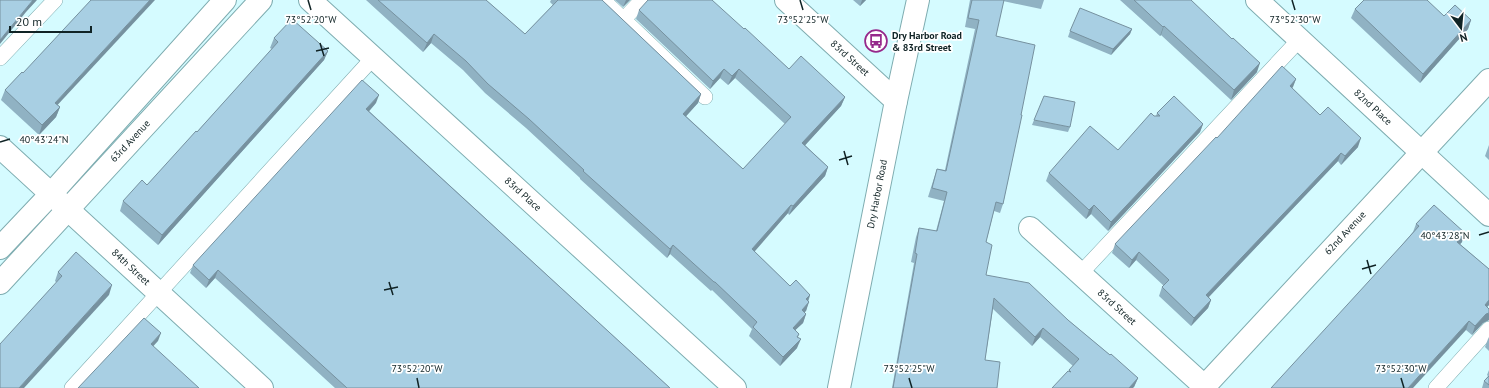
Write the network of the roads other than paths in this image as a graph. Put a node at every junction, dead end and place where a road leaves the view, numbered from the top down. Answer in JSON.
{"nodes":[{"id":1,"x":54,"y":0,"type":"edge"},
{"id":2,"x":225,"y":0,"type":"edge"},
{"id":3,"x":261,"y":0,"type":"edge"},
{"id":4,"x":310,"y":0,"type":"edge"},
{"id":5,"x":603,"y":0,"type":"edge"},
{"id":6,"x":642,"y":0,"type":"edge"},
{"id":7,"x":786,"y":0,"type":"edge"},
{"id":8,"x":918,"y":0,"type":"edge"},
{"id":9,"x":1257,"y":0,"type":"edge"},
{"id":10,"x":624,"y":19,"type":"junction"},
{"id":11,"x":1300,"y":39,"type":"junction"},
{"id":12,"x":0,"y":58,"type":"edge"},
{"id":13,"x":373,"y":58,"type":"junction"},
{"id":14,"x":1489,"y":80,"type":"edge"},
{"id":15,"x":705,"y":97,"type":"dead end"},
{"id":16,"x":896,"y":101,"type":"junction"},
{"id":17,"x":0,"y":146,"type":"edge"},
{"id":18,"x":1420,"y":152,"type":"junction"},
{"id":19,"x":51,"y":194,"type":"junction"},
{"id":20,"x":68,"y":209,"type":"junction"},
{"id":21,"x":1489,"y":215,"type":"edge"},
{"id":22,"x":1030,"y":228,"type":"dead end"},
{"id":23,"x":0,"y":248,"type":"edge"},
{"id":24,"x":1080,"y":274,"type":"junction"},
{"id":25,"x":0,"y":283,"type":"edge"},
{"id":26,"x":160,"y":294,"type":"junction"},
{"id":27,"x":1489,"y":329,"type":"edge"},
{"id":28,"x":1204,"y":387,"type":"edge"},
{"id":29,"x":72,"y":388,"type":"edge"},
{"id":30,"x":262,"y":388,"type":"edge"},
{"id":31,"x":735,"y":388,"type":"edge"},
{"id":32,"x":839,"y":388,"type":"edge"},
{"id":33,"x":1436,"y":388,"type":"edge"}],
"edges":[{"from":1,"to":12,"type":"lane"},
{"from":2,"to":19,"type":"street"},
{"from":3,"to":20,"type":"street","name":"63rd Avenue"},
{"from":4,"to":13,"type":"street","name":"83rd Place"},
{"from":5,"to":10,"type":"lane"},
{"from":6,"to":10,"type":"lane"},
{"from":7,"to":16,"type":"street","name":"83rd Street"},
{"from":8,"to":16,"type":"street","name":"Dry Harbor Road"},
{"from":9,"to":11,"type":"street","name":"82nd Place"},
{"from":10,"to":15,"type":"lane"},
{"from":11,"to":18,"type":"street","name":"82nd Place"},
{"from":11,"to":24,"type":"lane"},
{"from":13,"to":26,"type":"lane"},
{"from":13,"to":31,"type":"street","name":"83rd Place"},
{"from":14,"to":18,"type":"street","name":"62nd Avenue"},
{"from":16,"to":32,"type":"street","name":"Dry Harbor Road"},
{"from":17,"to":19,"type":"street","name":"84th Street"},
{"from":18,"to":21,"type":"street","name":"82nd Place"},
{"from":18,"to":28,"type":"street","name":"62nd Avenue"},
{"from":19,"to":20,"type":"street","name":"84th Street"},
{"from":19,"to":23,"type":"street"},
{"from":20,"to":25,"type":"street","name":"63rd Avenue"},
{"from":20,"to":26,"type":"street","name":"84th Street"},
{"from":22,"to":24,"type":"street","name":"83rd Street"},
{"from":24,"to":28,"type":"street","name":"83rd Street"},
{"from":26,"to":29,"type":"lane"},
{"from":26,"to":30,"type":"street","name":"84th Street"},
{"from":27,"to":33,"type":"lane"}]}
